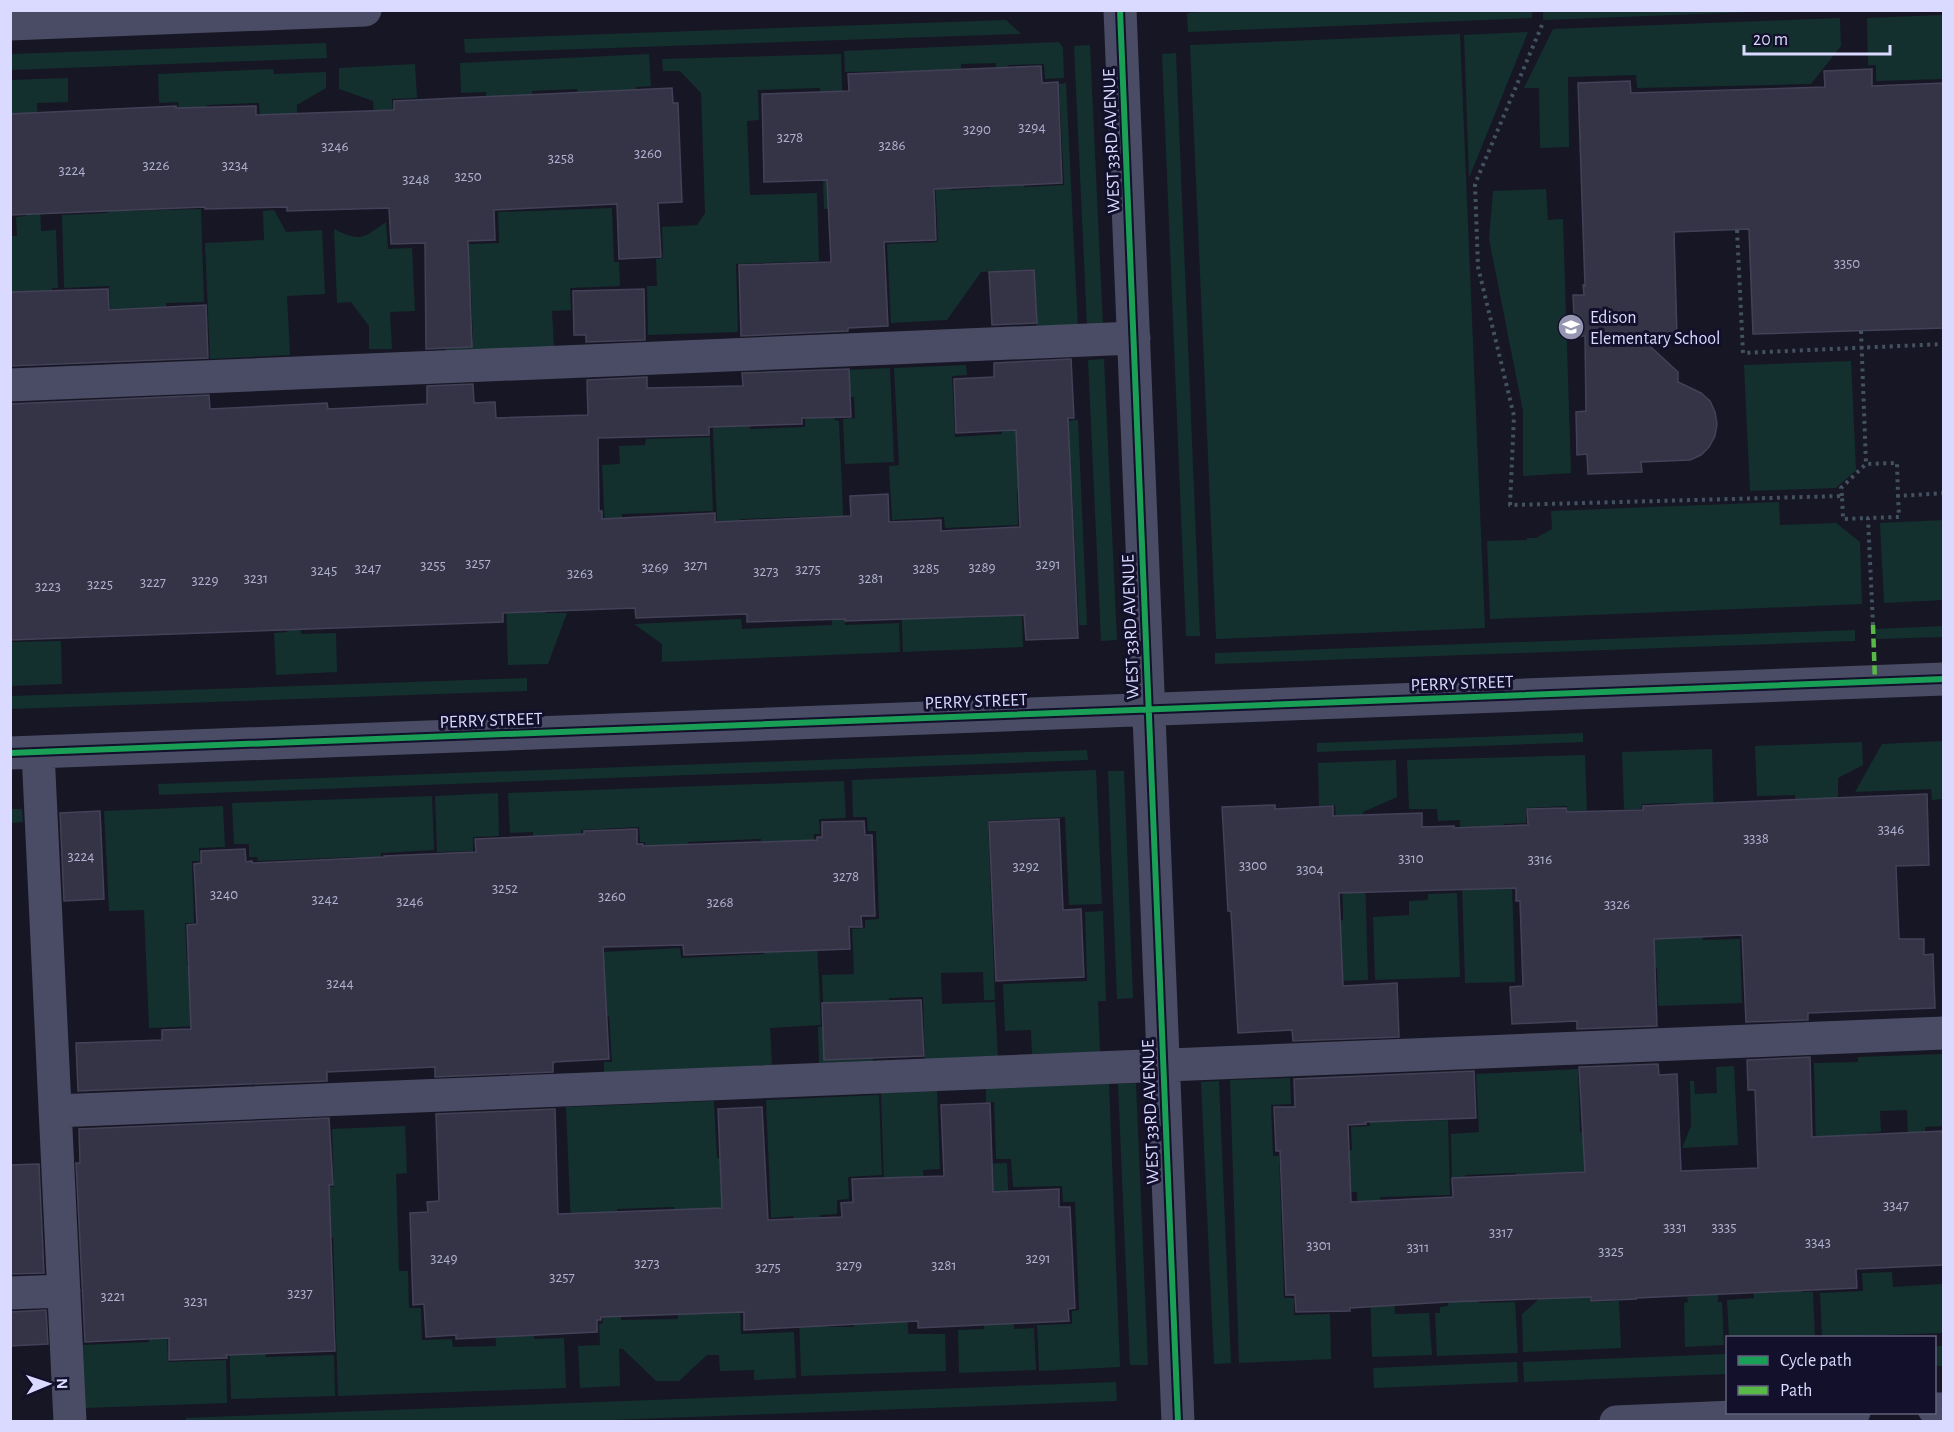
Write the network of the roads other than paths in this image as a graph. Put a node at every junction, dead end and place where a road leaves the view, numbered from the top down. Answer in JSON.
{"nodes":[{"id":1,"x":365,"y":10,"type":"edge"},
{"id":2,"x":1120,"y":10,"type":"edge"},
{"id":3,"x":10,"y":24,"type":"edge"},
{"id":4,"x":1134,"y":338,"type":"junction"},
{"id":5,"x":10,"y":385,"type":"edge"},
{"id":6,"x":1944,"y":679,"type":"edge"},
{"id":7,"x":1148,"y":710,"type":"junction"},
{"id":8,"x":24,"y":753,"type":"edge"},
{"id":9,"x":1944,"y":1033,"type":"edge"},
{"id":10,"x":1163,"y":1065,"type":"junction"},
{"id":11,"x":55,"y":1111,"type":"junction"},
{"id":12,"x":64,"y":1291,"type":"junction"},
{"id":13,"x":10,"y":1293,"type":"edge"},
{"id":14,"x":1828,"y":1414,"type":"edge"},
{"id":15,"x":70,"y":1422,"type":"edge"},
{"id":16,"x":1178,"y":1422,"type":"edge"},
{"id":17,"x":1616,"y":1422,"type":"edge"}],
"edges":[{"from":1,"to":3,"type":"street"},
{"from":2,"to":4,"type":"street","name":"WEST 33RD AVENUE"},
{"from":4,"to":5,"type":"street"},
{"from":4,"to":7,"type":"street","name":"WEST 33RD AVENUE"},
{"from":6,"to":7,"type":"street","name":"PERRY STREET"},
{"from":7,"to":8,"type":"street","name":"PERRY STREET"},
{"from":7,"to":10,"type":"street","name":"WEST 33RD AVENUE"},
{"from":8,"to":11,"type":"street"},
{"from":9,"to":10,"type":"street"},
{"from":10,"to":11,"type":"street"},
{"from":10,"to":16,"type":"street","name":"WEST 33RD AVENUE"},
{"from":11,"to":12,"type":"street"},
{"from":12,"to":13,"type":"street"},
{"from":12,"to":15,"type":"street"},
{"from":14,"to":17,"type":"street"}]}
